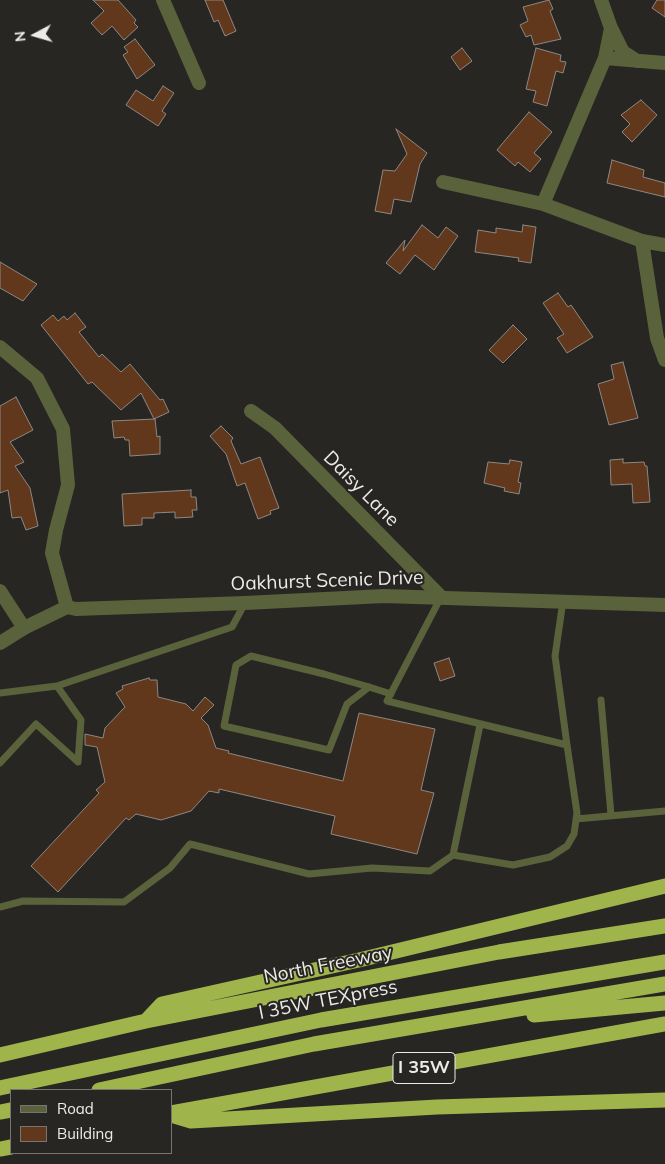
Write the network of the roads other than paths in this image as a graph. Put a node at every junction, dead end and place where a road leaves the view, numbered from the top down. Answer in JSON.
{"nodes":[{"id":1,"x":162,"y":0,"type":"edge"},
{"id":2,"x":601,"y":0,"type":"edge"},
{"id":3,"x":611,"y":28,"type":"junction"},
{"id":4,"x":606,"y":58,"type":"junction"},
{"id":5,"x":637,"y":61,"type":"junction"},
{"id":6,"x":665,"y":63,"type":"edge"},
{"id":7,"x":199,"y":83,"type":"dead end"},
{"id":8,"x":443,"y":182,"type":"dead end"},
{"id":9,"x":543,"y":204,"type":"junction"},
{"id":10,"x":642,"y":241,"type":"junction"},
{"id":11,"x":665,"y":245,"type":"edge"},
{"id":12,"x":0,"y":347,"type":"edge"},
{"id":13,"x":665,"y":360,"type":"edge"},
{"id":14,"x":251,"y":411,"type":"dead end"},
{"id":15,"x":0,"y":591,"type":"edge"},
{"id":16,"x":441,"y":597,"type":"junction"},
{"id":17,"x":563,"y":601,"type":"junction"},
{"id":18,"x":245,"y":603,"type":"junction"},
{"id":19,"x":665,"y":605,"type":"edge"},
{"id":20,"x":67,"y":607,"type":"junction"},
{"id":21,"x":24,"y":628,"type":"junction"},
{"id":22,"x":0,"y":643,"type":"edge"},
{"id":23,"x":56,"y":686,"type":"junction"},
{"id":24,"x":369,"y":687,"type":"junction"},
{"id":25,"x":0,"y":694,"type":"edge"},
{"id":26,"x":391,"y":694,"type":"junction"},
{"id":27,"x":601,"y":700,"type":"dead end"},
{"id":28,"x":480,"y":725,"type":"junction"},
{"id":29,"x":567,"y":745,"type":"junction"},
{"id":30,"x":0,"y":763,"type":"edge"},
{"id":31,"x":665,"y":810,"type":"edge"},
{"id":32,"x":610,"y":816,"type":"junction"},
{"id":33,"x":576,"y":819,"type":"junction"},
{"id":34,"x":453,"y":855,"type":"junction"},
{"id":35,"x":665,"y":886,"type":"edge"},
{"id":36,"x":0,"y":908,"type":"edge"},
{"id":37,"x":665,"y":926,"type":"edge"},
{"id":38,"x":665,"y":962,"type":"edge"},
{"id":39,"x":665,"y":984,"type":"edge"},
{"id":40,"x":665,"y":1003,"type":"edge"},
{"id":41,"x":164,"y":1010,"type":"junction"},
{"id":42,"x":423,"y":1024,"type":"junction"},
{"id":43,"x":665,"y":1024,"type":"edge"},
{"id":44,"x":0,"y":1055,"type":"edge"},
{"id":45,"x":0,"y":1088,"type":"edge"},
{"id":46,"x":104,"y":1089,"type":"edge"},
{"id":47,"x":665,"y":1100,"type":"edge"},
{"id":48,"x":177,"y":1115,"type":"edge"}],
"edges":[{"from":1,"to":7,"type":"street"},
{"from":2,"to":3,"type":"street"},
{"from":3,"to":4,"type":"street"},
{"from":3,"to":5,"type":"street"},
{"from":4,"to":5,"type":"street"},
{"from":4,"to":9,"type":"street"},
{"from":5,"to":6,"type":"street"},
{"from":8,"to":9,"type":"street"},
{"from":9,"to":10,"type":"street"},
{"from":10,"to":11,"type":"street"},
{"from":10,"to":13,"type":"street"},
{"from":12,"to":20,"type":"street"},
{"from":14,"to":16,"type":"street","name":"Daisy Lane"},
{"from":15,"to":21,"type":"street"},
{"from":16,"to":17,"type":"street","name":"Oakhurst Scenic Drive"},
{"from":16,"to":18,"type":"street","name":"Oakhurst Scenic Drive"},
{"from":16,"to":26,"type":"lane"},
{"from":17,"to":19,"type":"street","name":"Oakhurst Scenic Drive"},
{"from":17,"to":29,"type":"lane"},
{"from":18,"to":20,"type":"street","name":"Oakhurst Scenic Drive"},
{"from":18,"to":23,"type":"lane"},
{"from":20,"to":21,"type":"street","name":"Oakhurst Scenic Drive"},
{"from":21,"to":22,"type":"street","name":"Oakhurst Scenic Drive"},
{"from":23,"to":25,"type":"lane"},
{"from":23,"to":30,"type":"lane"},
{"from":24,"to":24,"type":"lane"},
{"from":24,"to":26,"type":"lane"},
{"from":26,"to":28,"type":"lane"},
{"from":27,"to":32,"type":"lane"},
{"from":28,"to":29,"type":"lane"},
{"from":28,"to":34,"type":"lane"},
{"from":29,"to":33,"type":"lane"},
{"from":31,"to":32,"type":"lane"},
{"from":32,"to":33,"type":"lane"},
{"from":33,"to":34,"type":"lane"},
{"from":34,"to":36,"type":"lane"},
{"from":35,"to":41,"type":"highway"},
{"from":37,"to":41,"type":"highway","name":"North Freeway"},
{"from":38,"to":45,"type":"highway","name":"I 35W TEXpress"},
{"from":39,"to":42,"type":"highway"},
{"from":40,"to":42,"type":"highway"},
{"from":41,"to":44,"type":"highway","name":"North Freeway"},
{"from":42,"to":46,"type":"highway"},
{"from":43,"to":48,"type":"highway","number":"I 35W"},
{"from":47,"to":48,"type":"highway"}]}
